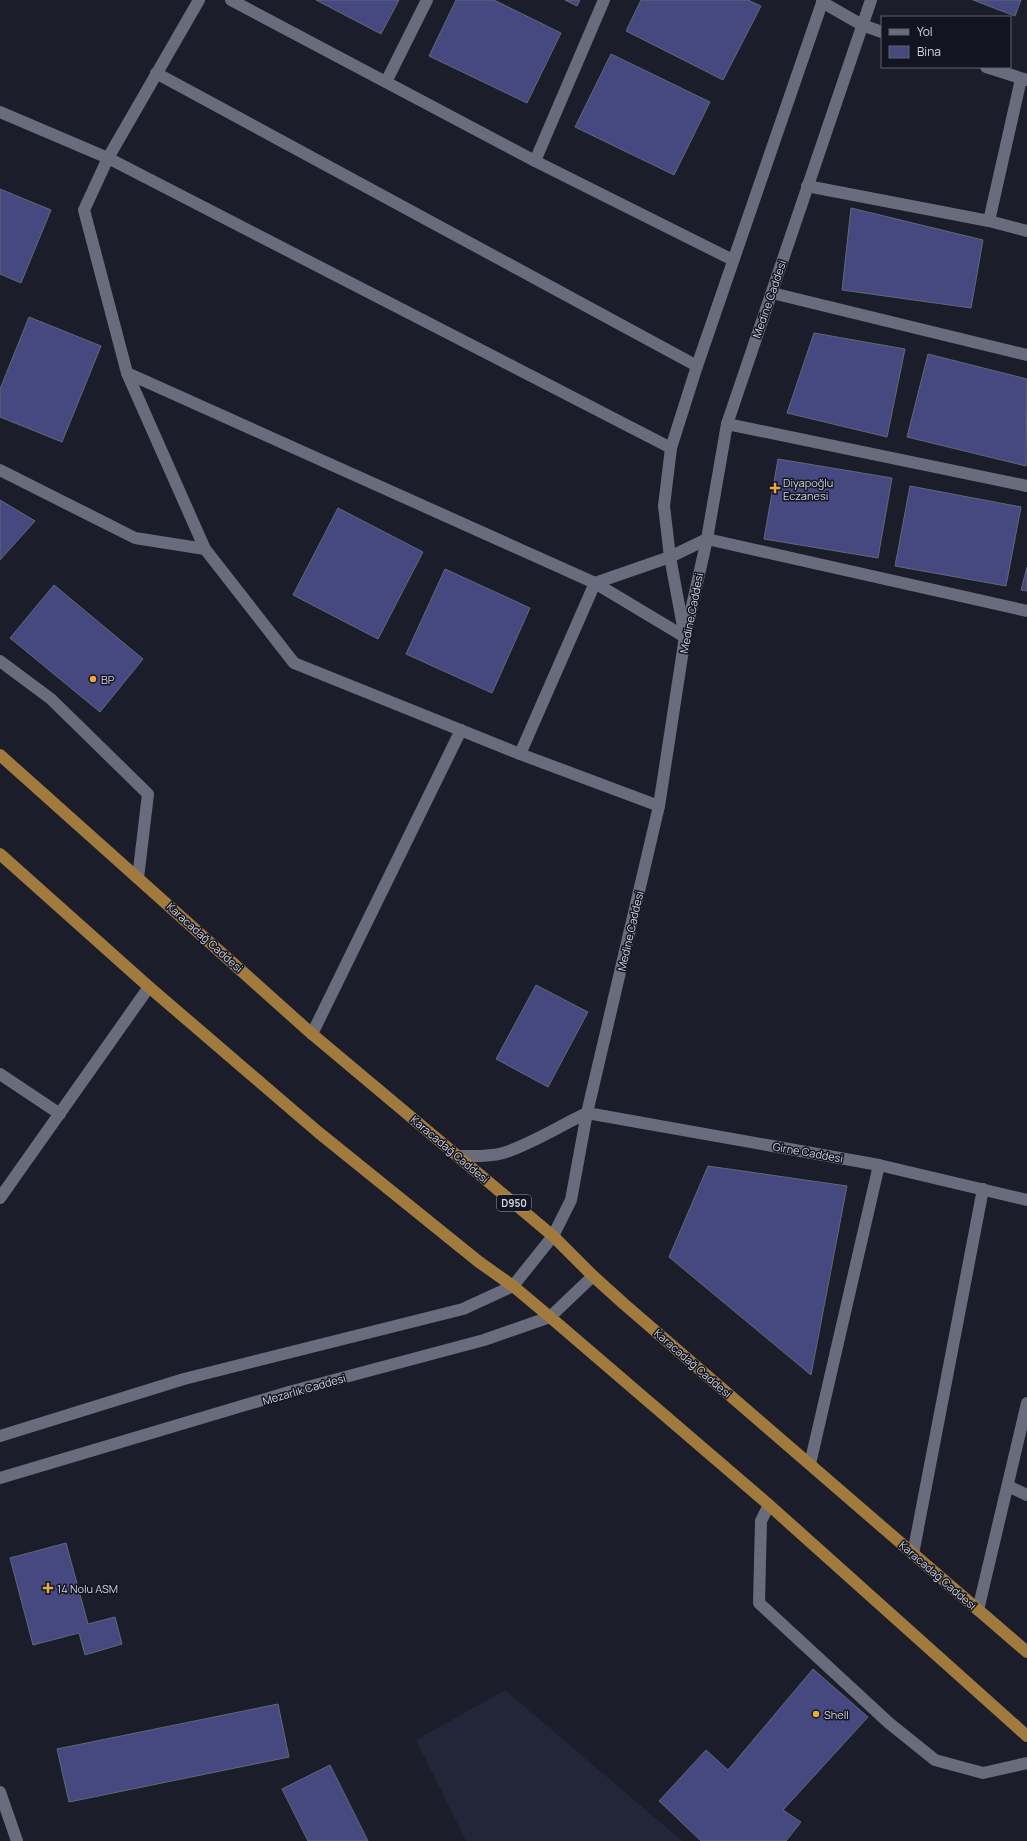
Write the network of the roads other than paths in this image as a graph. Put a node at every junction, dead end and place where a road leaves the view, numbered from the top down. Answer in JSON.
{"nodes":[{"id":1,"x":199,"y":0,"type":"edge"},
{"id":2,"x":231,"y":0,"type":"edge"},
{"id":3,"x":427,"y":0,"type":"edge"},
{"id":4,"x":604,"y":0,"type":"edge"},
{"id":5,"x":821,"y":0,"type":"edge"},
{"id":6,"x":871,"y":0,"type":"edge"},
{"id":7,"x":862,"y":25,"type":"junction"},
{"id":8,"x":881,"y":32,"type":"edge"},
{"id":9,"x":989,"y":68,"type":"edge"},
{"id":10,"x":156,"y":73,"type":"junction"},
{"id":11,"x":1024,"y":79,"type":"edge"},
{"id":12,"x":386,"y":82,"type":"junction"},
{"id":13,"x":0,"y":112,"type":"edge"},
{"id":14,"x":108,"y":158,"type":"junction"},
{"id":15,"x":535,"y":160,"type":"junction"},
{"id":16,"x":807,"y":186,"type":"junction"},
{"id":17,"x":990,"y":221,"type":"junction"},
{"id":18,"x":1027,"y":231,"type":"edge"},
{"id":19,"x":733,"y":260,"type":"junction"},
{"id":20,"x":772,"y":293,"type":"junction"},
{"id":21,"x":1027,"y":355,"type":"edge"},
{"id":22,"x":697,"y":366,"type":"junction"},
{"id":23,"x":127,"y":373,"type":"junction"},
{"id":24,"x":726,"y":424,"type":"junction"},
{"id":25,"x":671,"y":448,"type":"junction"},
{"id":26,"x":0,"y":470,"type":"edge"},
{"id":27,"x":1027,"y":486,"type":"edge"},
{"id":28,"x":707,"y":540,"type":"junction"},
{"id":29,"x":205,"y":549,"type":"junction"},
{"id":30,"x":670,"y":557,"type":"junction"},
{"id":31,"x":595,"y":583,"type":"junction"},
{"id":32,"x":1027,"y":611,"type":"edge"},
{"id":33,"x":685,"y":637,"type":"junction"},
{"id":34,"x":0,"y":661,"type":"edge"},
{"id":35,"x":461,"y":730,"type":"junction"},
{"id":36,"x":520,"y":754,"type":"junction"},
{"id":37,"x":0,"y":755,"type":"edge"},
{"id":38,"x":659,"y":806,"type":"junction"},
{"id":39,"x":0,"y":854,"type":"edge"},
{"id":40,"x":138,"y":878,"type":"junction"},
{"id":41,"x":149,"y":987,"type":"junction"},
{"id":42,"x":312,"y":1034,"type":"junction"},
{"id":43,"x":0,"y":1074,"type":"edge"},
{"id":44,"x":587,"y":1113,"type":"junction"},
{"id":45,"x":60,"y":1114,"type":"junction"},
{"id":46,"x":459,"y":1156,"type":"junction"},
{"id":47,"x":879,"y":1165,"type":"junction"},
{"id":48,"x":983,"y":1189,"type":"junction"},
{"id":49,"x":0,"y":1198,"type":"edge"},
{"id":50,"x":1027,"y":1200,"type":"edge"},
{"id":51,"x":553,"y":1236,"type":"junction"},
{"id":52,"x":593,"y":1276,"type":"junction"},
{"id":53,"x":513,"y":1286,"type":"junction"},
{"id":54,"x":550,"y":1317,"type":"junction"},
{"id":55,"x":1027,"y":1404,"type":"edge"},
{"id":56,"x":0,"y":1436,"type":"edge"},
{"id":57,"x":810,"y":1464,"type":"junction"},
{"id":58,"x":0,"y":1478,"type":"edge"},
{"id":59,"x":1008,"y":1486,"type":"junction"},
{"id":60,"x":1027,"y":1495,"type":"edge"},
{"id":61,"x":769,"y":1505,"type":"junction"},
{"id":62,"x":913,"y":1554,"type":"junction"},
{"id":63,"x":978,"y":1610,"type":"junction"},
{"id":64,"x":1027,"y":1652,"type":"edge"},
{"id":65,"x":1027,"y":1736,"type":"edge"},
{"id":66,"x":1027,"y":1763,"type":"edge"},
{"id":67,"x":0,"y":1792,"type":"edge"},
{"id":68,"x":18,"y":1841,"type":"edge"}],
"edges":[{"from":1,"to":10,"type":"street"},
{"from":2,"to":12,"type":"street"},
{"from":3,"to":12,"type":"street"},
{"from":4,"to":15,"type":"street"},
{"from":5,"to":7,"type":"street"},
{"from":5,"to":19,"type":"street"},
{"from":6,"to":7,"type":"street","name":"Medine Caddesi"},
{"from":7,"to":8,"type":"street"},
{"from":7,"to":16,"type":"street","name":"Medine Caddesi"},
{"from":9,"to":11,"type":"street"},
{"from":10,"to":14,"type":"street"},
{"from":10,"to":22,"type":"street"},
{"from":11,"to":17,"type":"street"},
{"from":12,"to":15,"type":"street"},
{"from":13,"to":14,"type":"street"},
{"from":14,"to":23,"type":"street"},
{"from":14,"to":25,"type":"street"},
{"from":15,"to":19,"type":"street"},
{"from":16,"to":17,"type":"street"},
{"from":16,"to":20,"type":"street","name":"Medine Caddesi"},
{"from":17,"to":18,"type":"street"},
{"from":19,"to":22,"type":"street"},
{"from":20,"to":21,"type":"street"},
{"from":20,"to":24,"type":"street","name":"Medine Caddesi"},
{"from":22,"to":25,"type":"street"},
{"from":23,"to":29,"type":"street"},
{"from":23,"to":31,"type":"street"},
{"from":24,"to":27,"type":"street"},
{"from":24,"to":28,"type":"street","name":"Medine Caddesi"},
{"from":25,"to":30,"type":"street"},
{"from":26,"to":29,"type":"street"},
{"from":28,"to":30,"type":"street"},
{"from":28,"to":32,"type":"street"},
{"from":28,"to":33,"type":"street","name":"Medine Caddesi"},
{"from":29,"to":35,"type":"street"},
{"from":30,"to":31,"type":"street"},
{"from":30,"to":33,"type":"street"},
{"from":31,"to":33,"type":"street"},
{"from":31,"to":36,"type":"street"},
{"from":33,"to":38,"type":"street","name":"Medine Caddesi"},
{"from":34,"to":40,"type":"street"},
{"from":35,"to":36,"type":"street"},
{"from":35,"to":42,"type":"street"},
{"from":36,"to":38,"type":"street"},
{"from":37,"to":40,"type":"highway","name":"Karacadağ Caddesi","number":"D950"},
{"from":38,"to":44,"type":"street","name":"Medine Caddesi"},
{"from":39,"to":41,"type":"highway"},
{"from":40,"to":42,"type":"highway","name":"Karacadağ Caddesi","number":"D950"},
{"from":41,"to":45,"type":"street"},
{"from":41,"to":53,"type":"highway"},
{"from":42,"to":46,"type":"highway","name":"Karacadağ Caddesi","number":"D950"},
{"from":43,"to":45,"type":"street"},
{"from":44,"to":46,"type":"street"},
{"from":44,"to":47,"type":"street","name":"Girne Caddesi"},
{"from":44,"to":51,"type":"street","name":"Medine Caddesi"},
{"from":45,"to":49,"type":"street"},
{"from":46,"to":51,"type":"highway","name":"Karacadağ Caddesi","number":"D950"},
{"from":47,"to":48,"type":"street","name":"Girne Caddesi"},
{"from":47,"to":57,"type":"street"},
{"from":48,"to":50,"type":"street","name":"Girne Caddesi"},
{"from":48,"to":62,"type":"street"},
{"from":51,"to":52,"type":"highway","name":"Karacadağ Caddesi","number":"D950"},
{"from":51,"to":53,"type":"street"},
{"from":52,"to":54,"type":"street","name":"Mezarlık Caddesi"},
{"from":52,"to":57,"type":"highway","name":"Karacadağ Caddesi","number":"D950"},
{"from":53,"to":54,"type":"highway"},
{"from":53,"to":56,"type":"street"},
{"from":54,"to":58,"type":"street","name":"Mezarlık Caddesi"},
{"from":54,"to":61,"type":"highway"},
{"from":55,"to":59,"type":"street"},
{"from":57,"to":62,"type":"highway","name":"Karacadağ Caddesi","number":"D950"},
{"from":59,"to":60,"type":"street"},
{"from":59,"to":63,"type":"street"},
{"from":61,"to":65,"type":"highway"},
{"from":61,"to":66,"type":"street"},
{"from":62,"to":63,"type":"highway","name":"Karacadağ Caddesi","number":"D950"},
{"from":63,"to":64,"type":"highway","name":"Karacadağ Caddesi","number":"D950"},
{"from":67,"to":68,"type":"street"}]}
